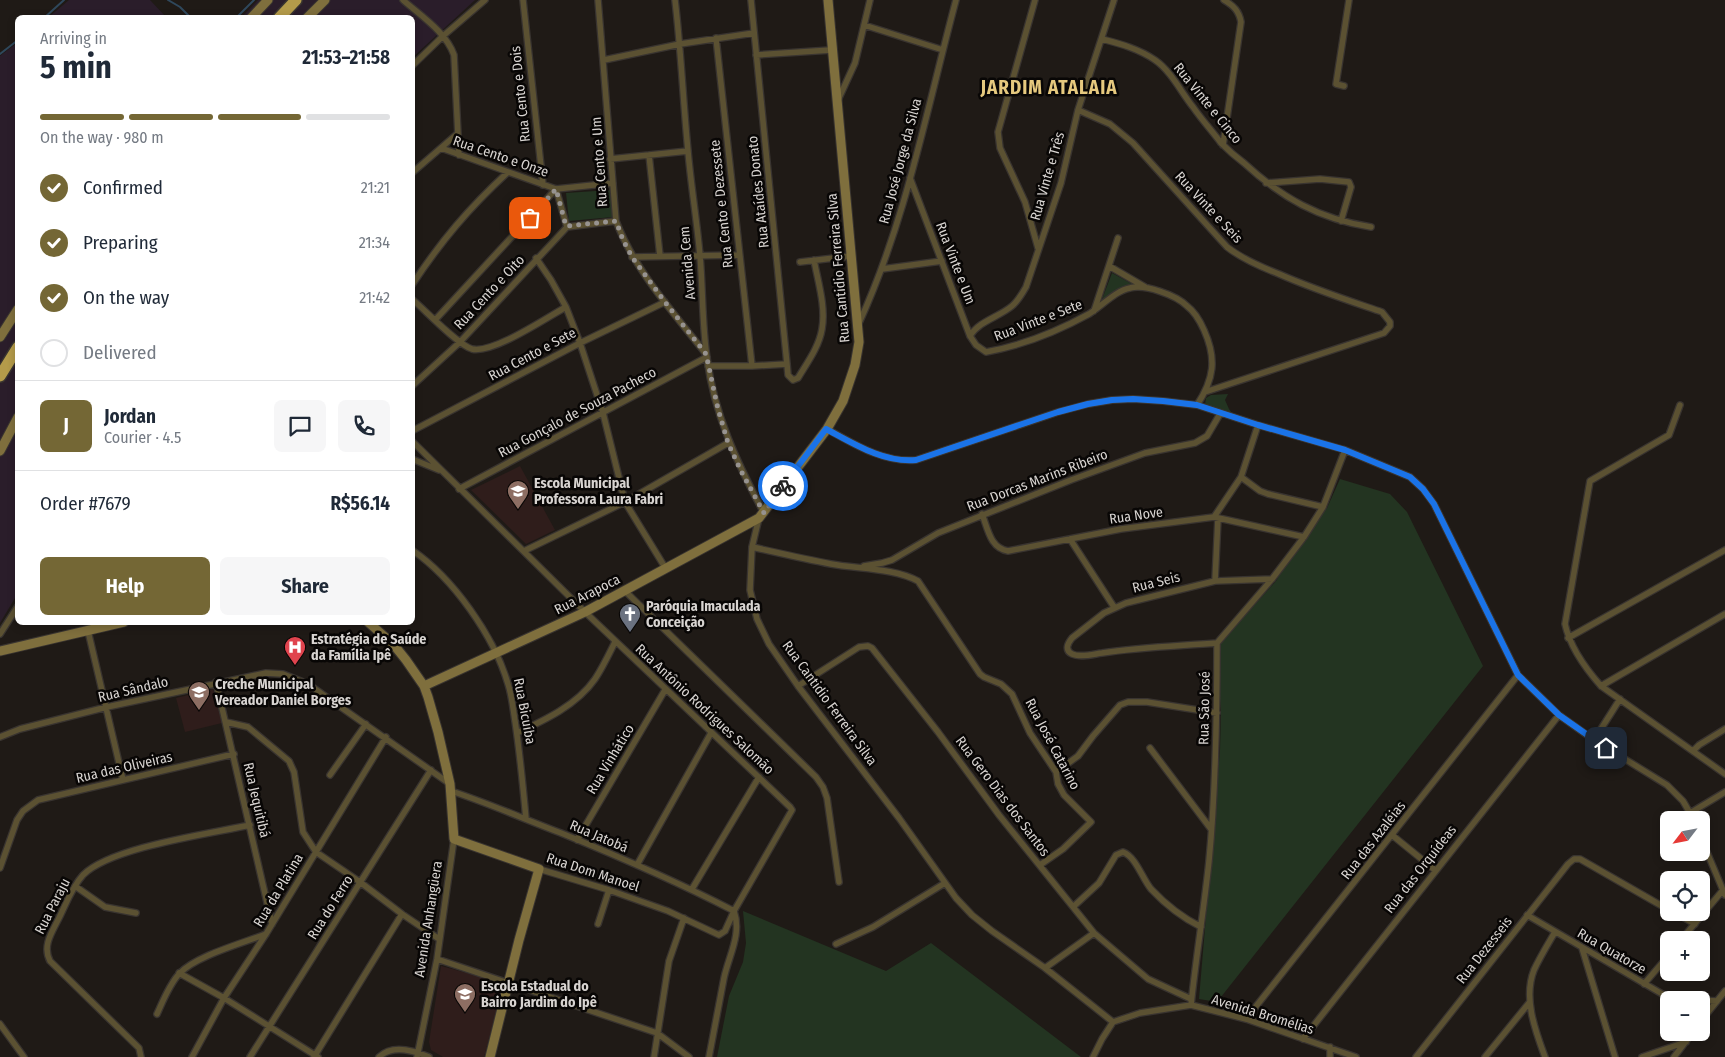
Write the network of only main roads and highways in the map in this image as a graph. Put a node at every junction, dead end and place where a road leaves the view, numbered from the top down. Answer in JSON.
{"nodes":[{"id":1,"x":296,"y":0,"type":"edge"},
{"id":2,"x":282,"y":15,"type":"edge"},
{"id":3,"x":15,"y":351,"type":"edge"},
{"id":4,"x":0,"y":361,"type":"edge"},
{"id":5,"x":0,"y":376,"type":"edge"}],
"edges":[{"from":1,"to":2,"type":"highway"},
{"from":3,"to":4,"type":"highway"},
{"from":3,"to":5,"type":"highway"}]}
